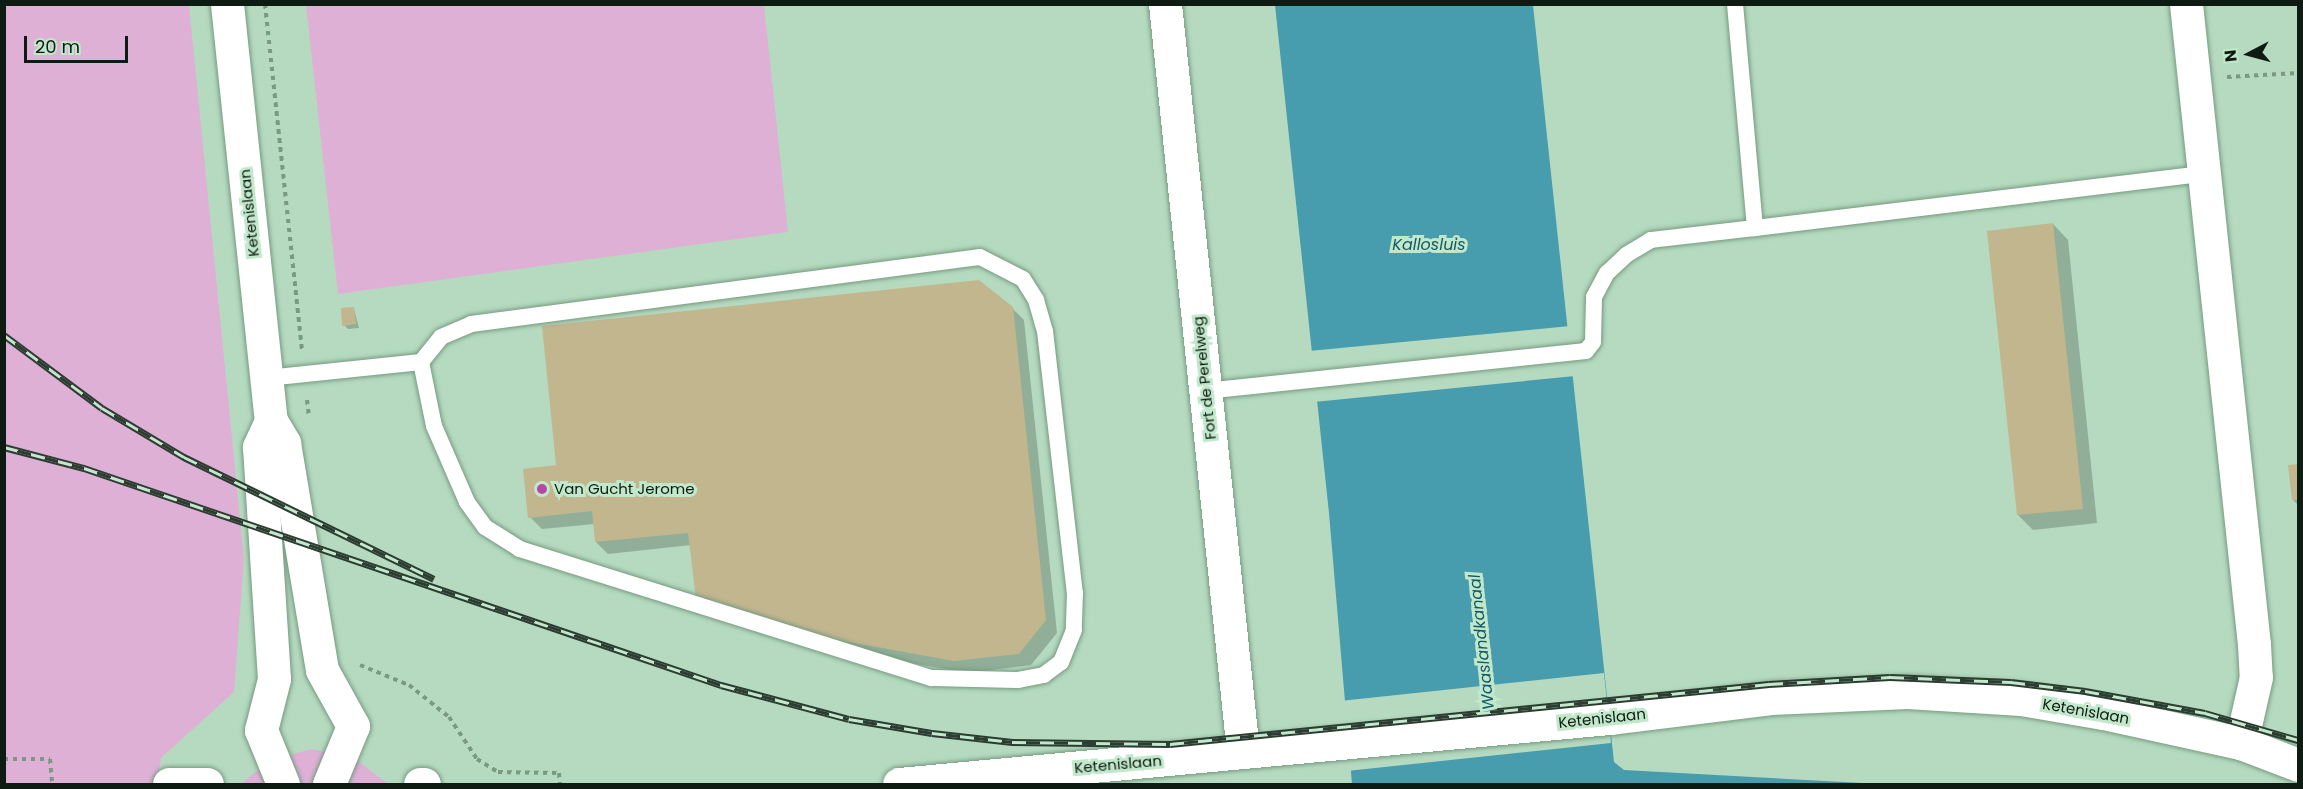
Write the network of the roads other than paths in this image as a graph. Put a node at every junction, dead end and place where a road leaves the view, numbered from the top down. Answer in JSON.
{"nodes":[{"id":1,"x":227,"y":4,"type":"edge"},
{"id":2,"x":1165,"y":4,"type":"edge"},
{"id":3,"x":1735,"y":4,"type":"edge"},
{"id":4,"x":2186,"y":4,"type":"edge"},
{"id":5,"x":2203,"y":174,"type":"junction"},
{"id":6,"x":1755,"y":228,"type":"junction"},
{"id":7,"x":421,"y":362,"type":"junction"},
{"id":8,"x":267,"y":378,"type":"junction"},
{"id":9,"x":1205,"y":391,"type":"junction"},
{"id":10,"x":271,"y":422,"type":"junction"},
{"id":11,"x":2241,"y":743,"type":"junction"},
{"id":12,"x":1243,"y":752,"type":"junction"},
{"id":13,"x":2298,"y":765,"type":"edge"},
{"id":14,"x":170,"y":784,"type":"edge"},
{"id":15,"x":207,"y":784,"type":"edge"},
{"id":16,"x":283,"y":784,"type":"edge"},
{"id":17,"x":329,"y":784,"type":"edge"},
{"id":18,"x":899,"y":784,"type":"edge"}],
"edges":[{"from":1,"to":8,"type":"main road","name":"Ketenislaan"},
{"from":2,"to":9,"type":"main road","name":"Fort de Perelweg"},
{"from":3,"to":6,"type":"lane"},
{"from":4,"to":5,"type":"main road"},
{"from":5,"to":6,"type":"lane"},
{"from":5,"to":11,"type":"main road"},
{"from":6,"to":9,"type":"lane"},
{"from":7,"to":7,"type":"lane"},
{"from":7,"to":8,"type":"lane"},
{"from":8,"to":10,"type":"main road","name":"Ketenislaan"},
{"from":9,"to":12,"type":"main road","name":"Fort de Perelweg"},
{"from":10,"to":16,"type":"main road","name":"Ketenislaan"},
{"from":10,"to":17,"type":"main road","name":"Ketenislaan"},
{"from":11,"to":12,"type":"main road","name":"Ketenislaan"},
{"from":11,"to":13,"type":"main road","name":"Ketenislaan"},
{"from":12,"to":18,"type":"main road","name":"Ketenislaan"},
{"from":14,"to":15,"type":"main road"}]}
